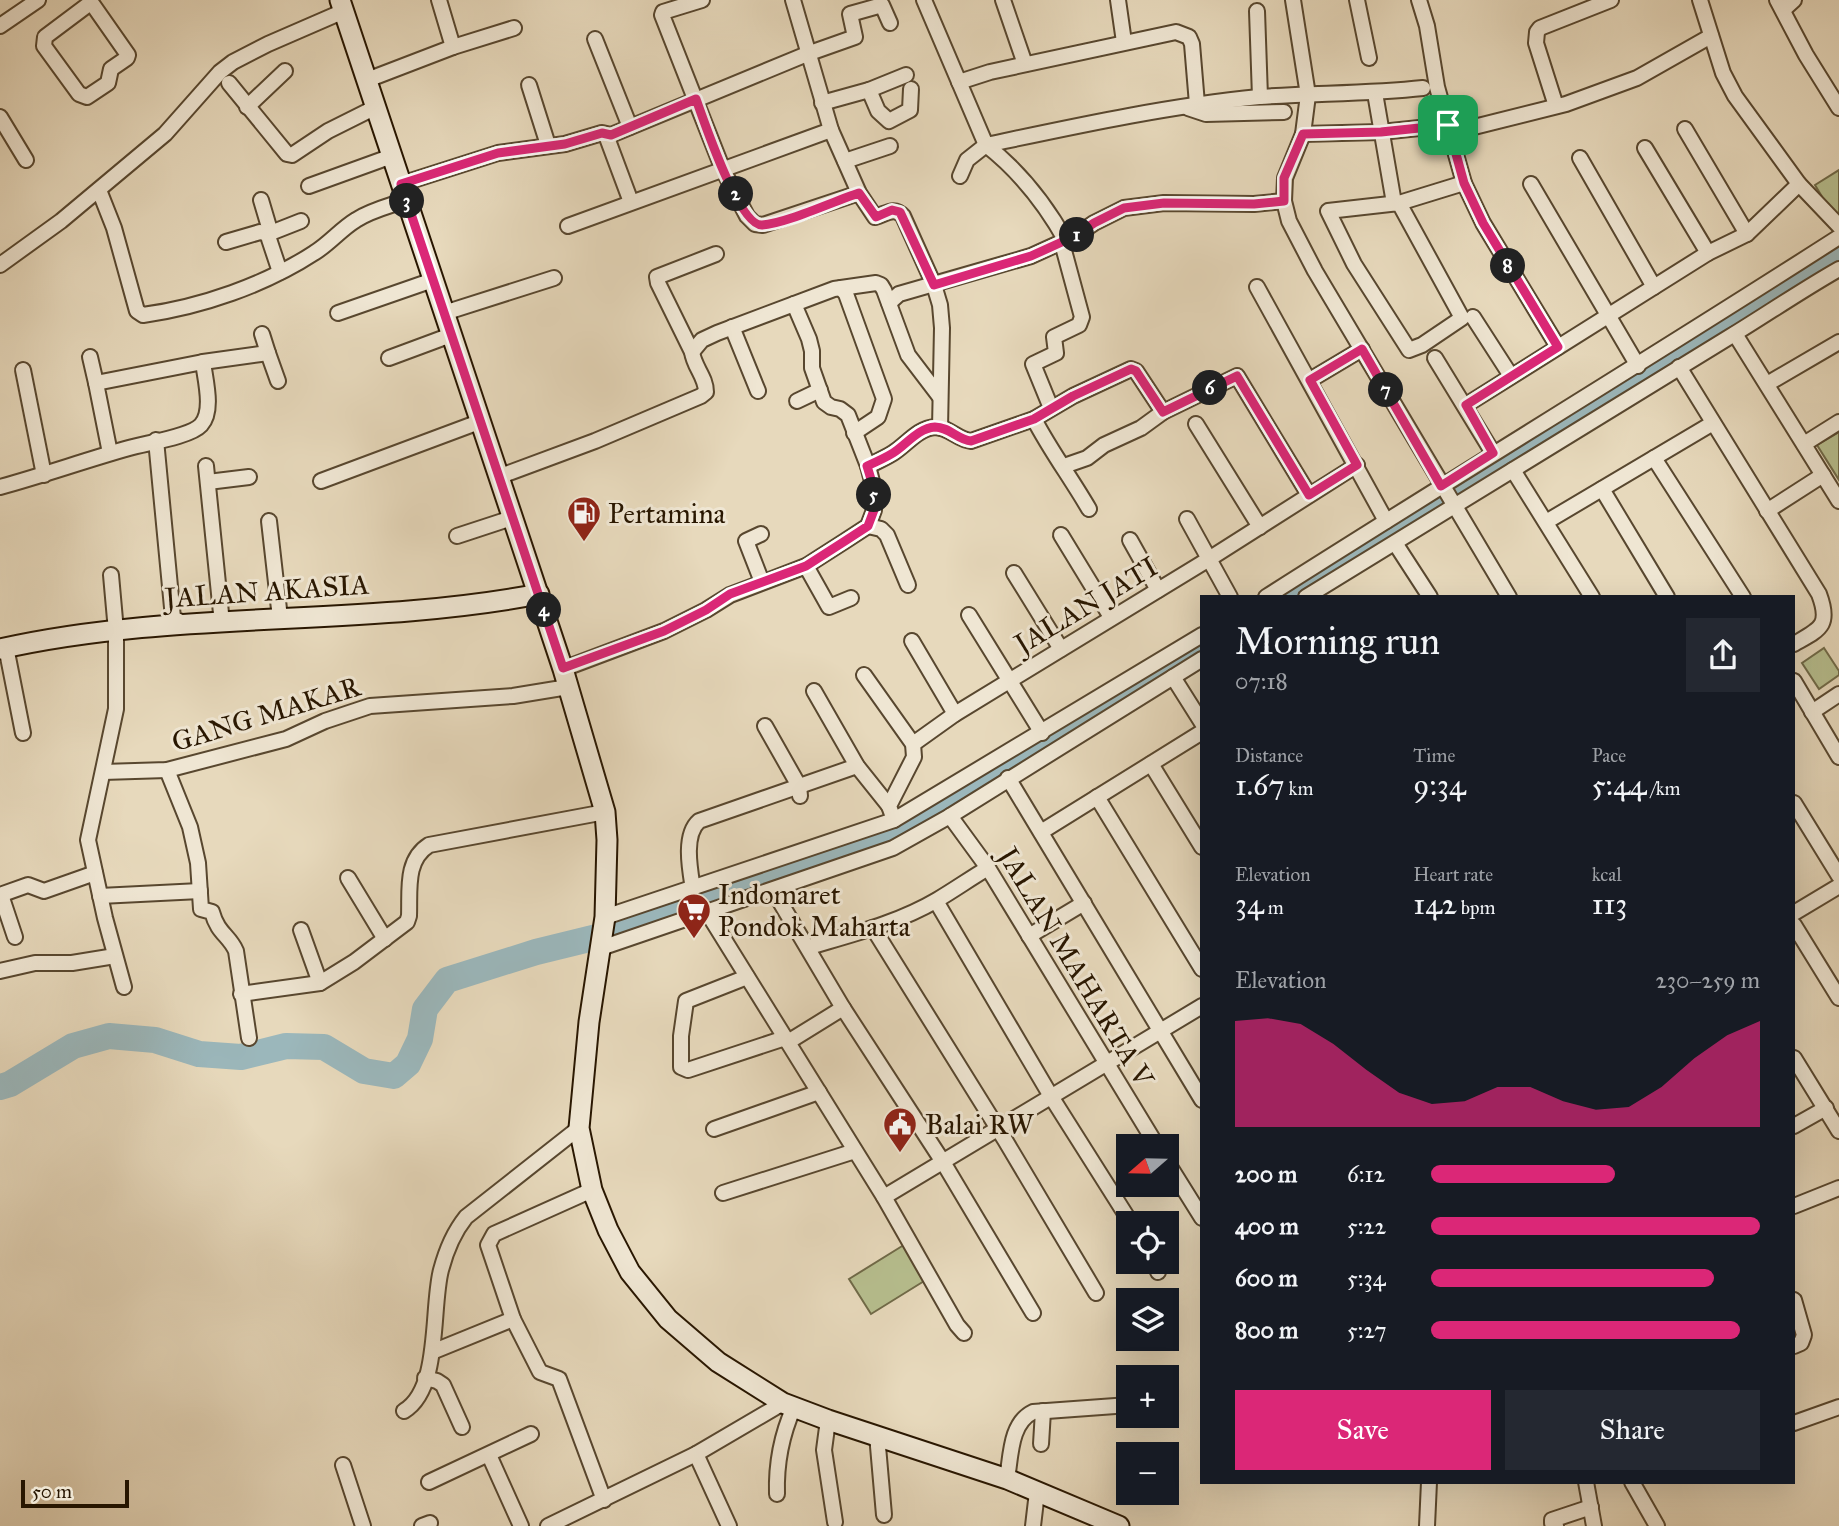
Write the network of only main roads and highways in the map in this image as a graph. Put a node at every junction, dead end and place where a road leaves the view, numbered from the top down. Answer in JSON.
{"nodes":[{"id":1,"x":342,"y":6,"type":"edge"},
{"id":2,"x":539,"y":594,"type":"junction"},
{"id":3,"x":3,"y":648,"type":"edge"},
{"id":4,"x":1119,"y":1526,"type":"edge"}],
"edges":[{"from":1,"to":2,"type":"main road"},
{"from":2,"to":3,"type":"main road","name":"JALAN AKASIA"},
{"from":2,"to":4,"type":"main road"}]}
